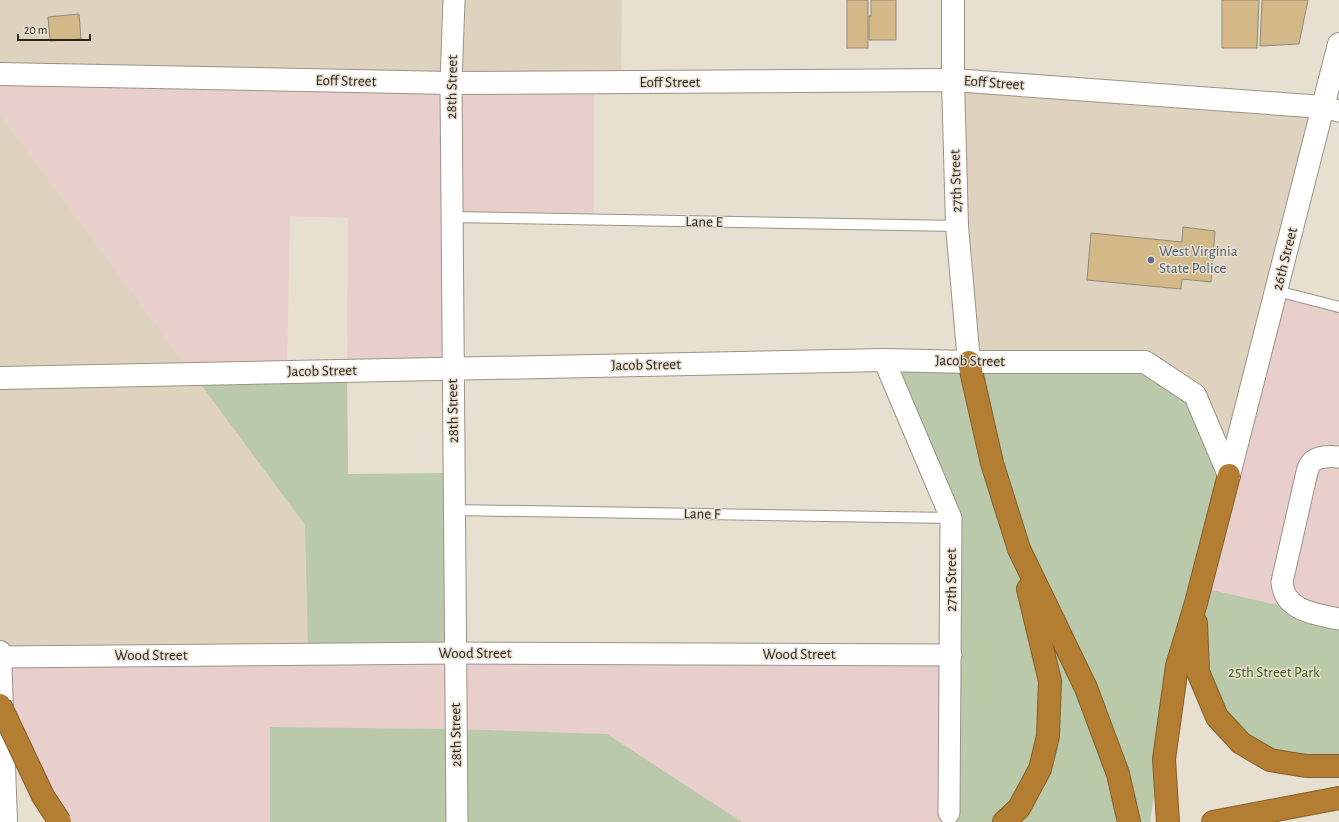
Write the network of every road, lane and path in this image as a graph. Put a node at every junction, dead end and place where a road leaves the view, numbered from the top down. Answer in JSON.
{"nodes":[{"id":1,"x":454,"y":0,"type":"edge"},
{"id":2,"x":953,"y":0,"type":"edge"},
{"id":3,"x":1339,"y":44,"type":"edge"},
{"id":4,"x":0,"y":74,"type":"edge"},
{"id":5,"x":953,"y":80,"type":"junction"},
{"id":6,"x":451,"y":83,"type":"junction"},
{"id":7,"x":1331,"y":109,"type":"edge"},
{"id":8,"x":452,"y":217,"type":"junction"},
{"id":9,"x":957,"y":226,"type":"junction"},
{"id":10,"x":1277,"y":291,"type":"junction"},
{"id":11,"x":1339,"y":307,"type":"edge"},
{"id":12,"x":884,"y":360,"type":"junction"},
{"id":13,"x":969,"y":362,"type":"junction"},
{"id":14,"x":453,"y":368,"type":"junction"},
{"id":15,"x":0,"y":378,"type":"edge"},
{"id":16,"x":1338,"y":457,"type":"edge"},
{"id":17,"x":1229,"y":474,"type":"junction"},
{"id":18,"x":454,"y":510,"type":"junction"},
{"id":19,"x":951,"y":518,"type":"junction"},
{"id":20,"x":1019,"y":549,"type":"junction"},
{"id":21,"x":1196,"y":603,"type":"junction"},
{"id":22,"x":1339,"y":619,"type":"edge"},
{"id":23,"x":0,"y":652,"type":"edge"},
{"id":24,"x":455,"y":653,"type":"junction"},
{"id":25,"x":951,"y":655,"type":"junction"},
{"id":26,"x":0,"y":656,"type":"edge"},
{"id":27,"x":0,"y":705,"type":"edge"},
{"id":28,"x":1339,"y":766,"type":"edge"},
{"id":29,"x":43,"y":796,"type":"junction"},
{"id":30,"x":1339,"y":798,"type":"edge"},
{"id":31,"x":949,"y":813,"type":"dead end"},
{"id":32,"x":6,"y":822,"type":"edge"},
{"id":33,"x":51,"y":822,"type":"edge"},
{"id":34,"x":60,"y":822,"type":"edge"},
{"id":35,"x":457,"y":822,"type":"edge"},
{"id":36,"x":1004,"y":822,"type":"edge"},
{"id":37,"x":1129,"y":822,"type":"edge"},
{"id":38,"x":1168,"y":822,"type":"edge"},
{"id":39,"x":1213,"y":822,"type":"edge"}],
"edges":[{"from":1,"to":6,"type":"street","name":"28th Street"},
{"from":2,"to":5,"type":"street","name":"27th Street"},
{"from":3,"to":7,"type":"street","name":"26th Street"},
{"from":4,"to":6,"type":"street","name":"Eoff Street"},
{"from":5,"to":6,"type":"street","name":"Eoff Street"},
{"from":5,"to":7,"type":"street","name":"Eoff Street"},
{"from":5,"to":9,"type":"street","name":"27th Street"},
{"from":6,"to":8,"type":"street","name":"28th Street"},
{"from":7,"to":10,"type":"street","name":"26th Street"},
{"from":8,"to":9,"type":"lane","name":"Lane E"},
{"from":8,"to":14,"type":"street","name":"28th Street"},
{"from":9,"to":13,"type":"street","name":"27th Street"},
{"from":10,"to":11,"type":"lane"},
{"from":10,"to":17,"type":"street","name":"26th Street"},
{"from":12,"to":13,"type":"street","name":"Jacob Street"},
{"from":12,"to":14,"type":"street","name":"Jacob Street"},
{"from":12,"to":19,"type":"street","name":"27th Street"},
{"from":13,"to":17,"type":"street","name":"Jacob Street"},
{"from":13,"to":20,"type":"highway"},
{"from":14,"to":15,"type":"street","name":"Jacob Street"},
{"from":14,"to":18,"type":"street","name":"28th Street"},
{"from":16,"to":22,"type":"street"},
{"from":17,"to":21,"type":"highway"},
{"from":18,"to":19,"type":"lane","name":"Lane F"},
{"from":18,"to":24,"type":"street","name":"28th Street"},
{"from":19,"to":25,"type":"street","name":"27th Street"},
{"from":20,"to":36,"type":"highway"},
{"from":20,"to":37,"type":"highway"},
{"from":21,"to":28,"type":"highway"},
{"from":21,"to":38,"type":"highway"},
{"from":23,"to":26,"type":"street"},
{"from":24,"to":25,"type":"street","name":"Wood Street"},
{"from":24,"to":26,"type":"street","name":"Wood Street"},
{"from":24,"to":35,"type":"street","name":"28th Street"},
{"from":25,"to":31,"type":"street","name":"27th Street"},
{"from":26,"to":32,"type":"street"},
{"from":27,"to":29,"type":"highway","bridge":true},
{"from":29,"to":33,"type":"highway","bridge":true},
{"from":29,"to":34,"type":"highway","bridge":true},
{"from":30,"to":39,"type":"highway"}]}
